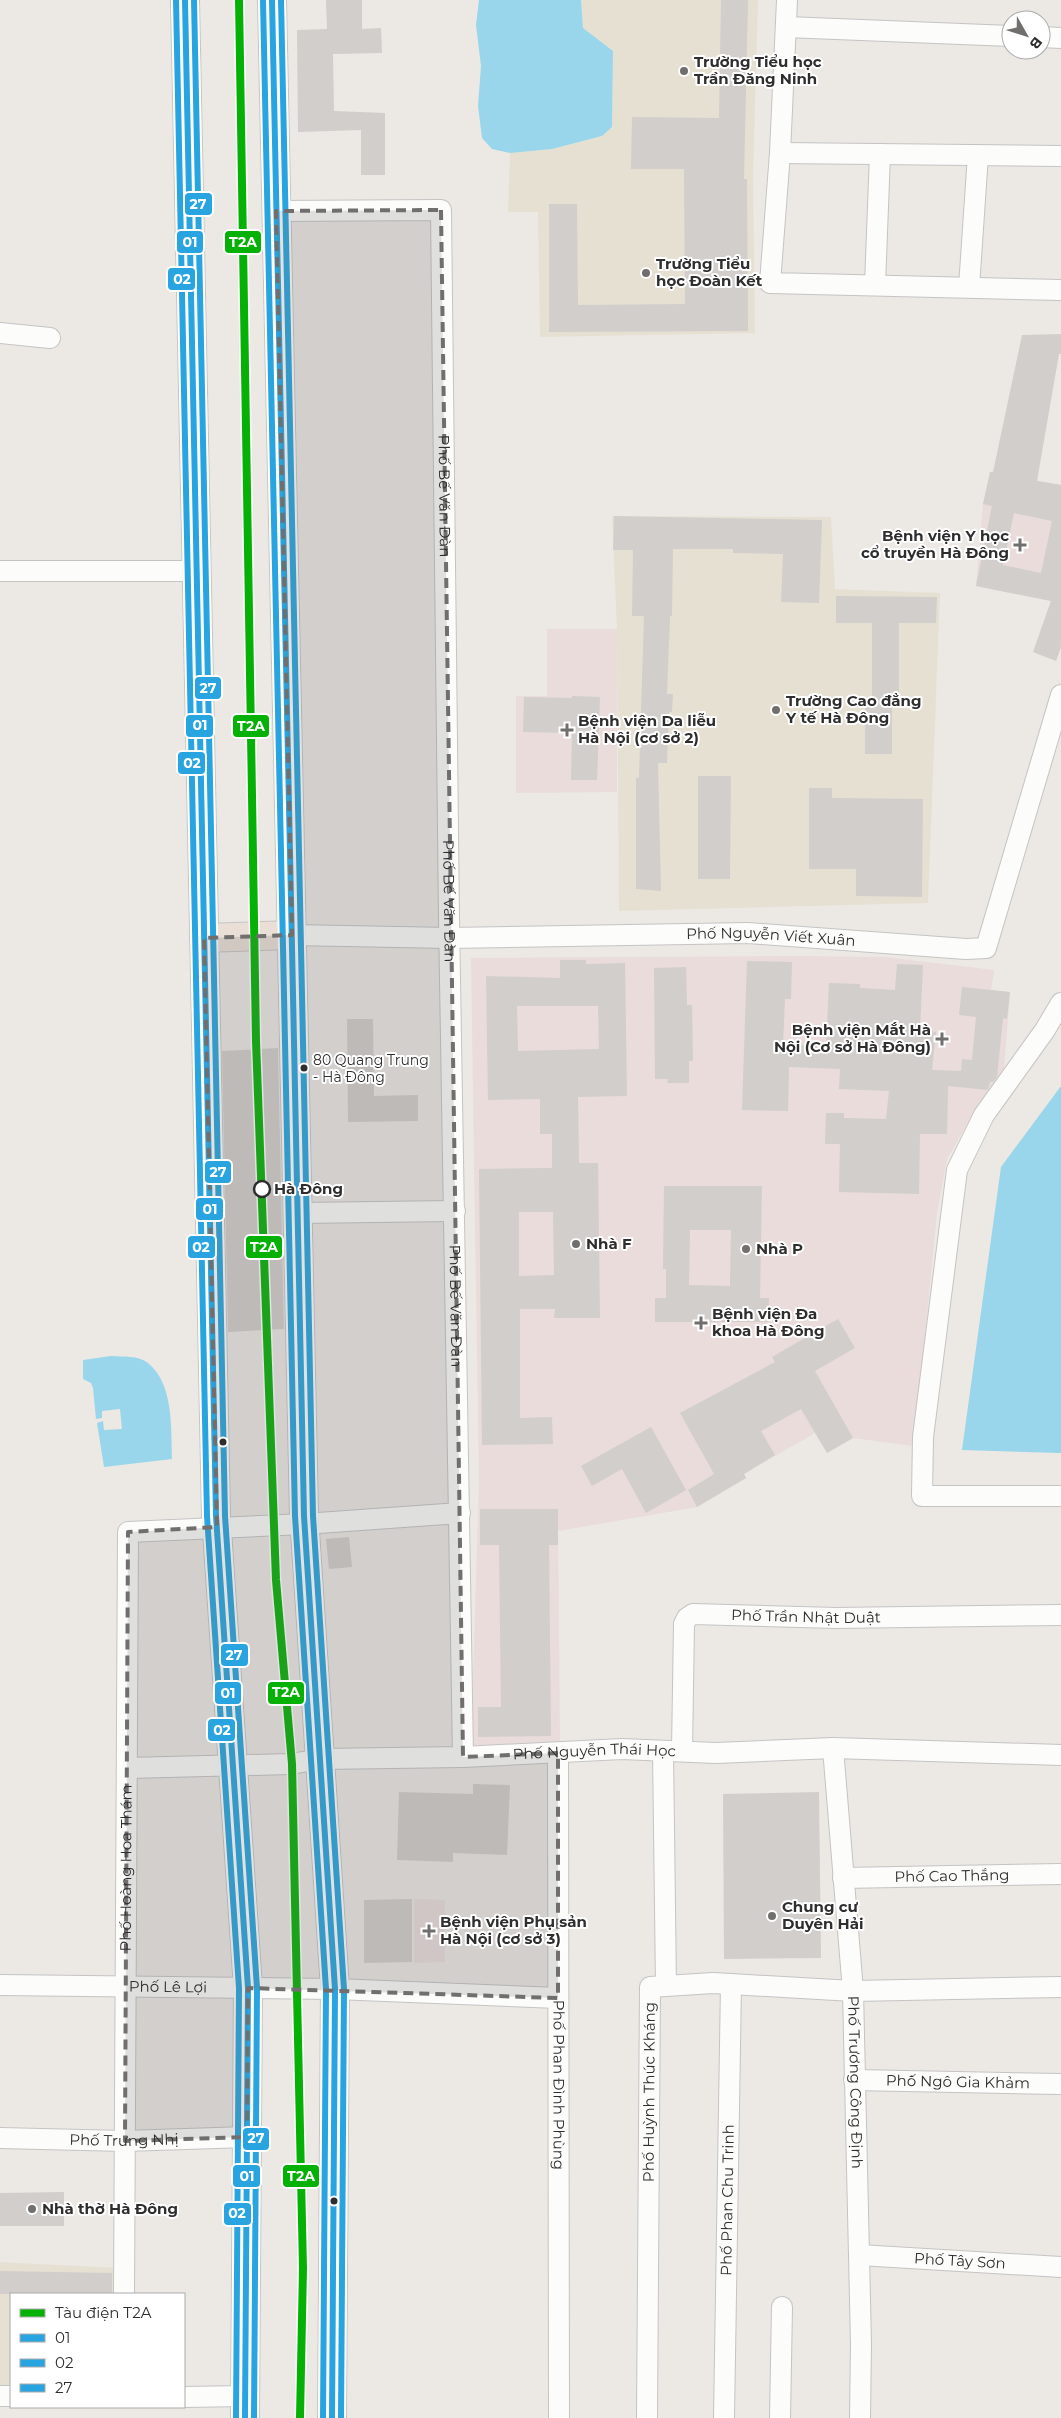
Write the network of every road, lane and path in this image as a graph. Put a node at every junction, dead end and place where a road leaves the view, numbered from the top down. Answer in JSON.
{"nodes":[{"id":1,"x":184,"y":0,"type":"edge"},
{"id":2,"x":272,"y":0,"type":"edge"},
{"id":3,"x":786,"y":0,"type":"edge"},
{"id":4,"x":786,"y":27,"type":"junction"},
{"id":5,"x":1001,"y":36,"type":"edge"},
{"id":6,"x":780,"y":153,"type":"junction"},
{"id":7,"x":880,"y":154,"type":"junction"},
{"id":8,"x":978,"y":155,"type":"junction"},
{"id":9,"x":1061,"y":156,"type":"edge"},
{"id":10,"x":276,"y":211,"type":"junction"},
{"id":11,"x":875,"y":285,"type":"junction"},
{"id":12,"x":969,"y":287,"type":"junction"},
{"id":13,"x":1061,"y":290,"type":"edge"},
{"id":14,"x":0,"y":333,"type":"edge"},
{"id":15,"x":50,"y":338,"type":"dead end"},
{"id":16,"x":0,"y":571,"type":"edge"},
{"id":17,"x":197,"y":571,"type":"junction"},
{"id":18,"x":1061,"y":696,"type":"edge"},
{"id":19,"x":292,"y":936,"type":"junction"},
{"id":20,"x":204,"y":938,"type":"junction"},
{"id":21,"x":450,"y":938,"type":"junction"},
{"id":22,"x":1061,"y":1003,"type":"edge"},
{"id":23,"x":455,"y":1211,"type":"junction"},
{"id":24,"x":298,"y":1213,"type":"junction"},
{"id":25,"x":1061,"y":1496,"type":"edge"},
{"id":26,"x":460,"y":1513,"type":"junction"},
{"id":27,"x":304,"y":1524,"type":"junction"},
{"id":28,"x":217,"y":1527,"type":"junction"},
{"id":29,"x":1061,"y":1614,"type":"edge"},
{"id":30,"x":833,"y":1748,"type":"junction"},
{"id":31,"x":673,"y":1751,"type":"junction"},
{"id":32,"x":558,"y":1752,"type":"junction"},
{"id":33,"x":1061,"y":1755,"type":"edge"},
{"id":34,"x":463,"y":1757,"type":"junction"},
{"id":35,"x":320,"y":1759,"type":"junction"},
{"id":36,"x":233,"y":1765,"type":"junction"},
{"id":37,"x":127,"y":1768,"type":"junction"},
{"id":38,"x":1061,"y":1874,"type":"edge"},
{"id":39,"x":843,"y":1878,"type":"junction"},
{"id":40,"x":731,"y":1984,"type":"junction"},
{"id":41,"x":0,"y":1985,"type":"edge"},
{"id":42,"x":126,"y":1986,"type":"junction"},
{"id":43,"x":666,"y":1986,"type":"junction"},
{"id":44,"x":1061,"y":1986,"type":"edge"},
{"id":45,"x":248,"y":1988,"type":"junction"},
{"id":46,"x":335,"y":1989,"type":"junction"},
{"id":47,"x":852,"y":1991,"type":"junction"},
{"id":48,"x":558,"y":1998,"type":"junction"},
{"id":49,"x":854,"y":2080,"type":"junction"},
{"id":50,"x":1061,"y":2084,"type":"edge"},
{"id":51,"x":247,"y":2137,"type":"junction"},
{"id":52,"x":0,"y":2138,"type":"edge"},
{"id":53,"x":125,"y":2141,"type":"junction"},
{"id":54,"x":860,"y":2255,"type":"junction"},
{"id":55,"x":1061,"y":2267,"type":"edge"},
{"id":56,"x":124,"y":2293,"type":"edge"},
{"id":57,"x":782,"y":2307,"type":"dead end"},
{"id":58,"x":185,"y":2397,"type":"edge"},
{"id":59,"x":245,"y":2407,"type":"edge"},
{"id":60,"x":332,"y":2418,"type":"edge"},
{"id":61,"x":559,"y":2418,"type":"edge"},
{"id":62,"x":647,"y":2418,"type":"edge"},
{"id":63,"x":724,"y":2418,"type":"edge"},
{"id":64,"x":780,"y":2418,"type":"edge"},
{"id":65,"x":860,"y":2418,"type":"edge"}],
"edges":[{"from":1,"to":17,"type":"highway"},
{"from":2,"to":10,"type":"highway"},
{"from":3,"to":4,"type":"street"},
{"from":4,"to":5,"type":"street"},
{"from":4,"to":6,"type":"street"},
{"from":6,"to":7,"type":"street"},
{"from":6,"to":11,"type":"street"},
{"from":7,"to":8,"type":"street"},
{"from":7,"to":11,"type":"street"},
{"from":8,"to":9,"type":"street"},
{"from":8,"to":12,"type":"street"},
{"from":10,"to":19,"type":"highway"},
{"from":10,"to":21,"type":"street","name":"Phố Bế Văn Đàn"},
{"from":11,"to":12,"type":"street"},
{"from":12,"to":13,"type":"street"},
{"from":14,"to":15,"type":"street"},
{"from":16,"to":17,"type":"street"},
{"from":17,"to":20,"type":"highway"},
{"from":18,"to":21,"type":"street","name":"Phố Nguyễn Viết Xuân"},
{"from":19,"to":20,"type":"highway"},
{"from":19,"to":21,"type":"street","name":"Phố Nguyễn Viết Xuân"},
{"from":19,"to":24,"type":"highway"},
{"from":20,"to":28,"type":"highway"},
{"from":21,"to":23,"type":"street","name":"Phố Bế Văn Đàn"},
{"from":22,"to":25,"type":"street"},
{"from":23,"to":24,"type":"street"},
{"from":23,"to":26,"type":"street","name":"Phố Bế Văn Đàn"},
{"from":24,"to":27,"type":"highway"},
{"from":26,"to":27,"type":"street"},
{"from":26,"to":34,"type":"street","name":"Phố Bế Văn Đàn"},
{"from":27,"to":28,"type":"street"},
{"from":27,"to":35,"type":"highway"},
{"from":28,"to":36,"type":"highway"},
{"from":28,"to":37,"type":"street","name":"Phố Hoàng Hoa Thám"},
{"from":29,"to":31,"type":"street","name":"Phố Trần Nhật Duật"},
{"from":30,"to":31,"type":"street","name":"Phố Nguyễn Thái Học"},
{"from":30,"to":33,"type":"street","name":"Phố Nguyễn Thái Học"},
{"from":30,"to":39,"type":"street","name":"Phố Trương Công Định"},
{"from":31,"to":32,"type":"street","name":"Phố Nguyễn Thái Học"},
{"from":31,"to":43,"type":"street","name":"Phố Huỳnh Thúc Kháng"},
{"from":32,"to":34,"type":"street","name":"Phố Nguyễn Thái Học"},
{"from":32,"to":48,"type":"street","name":"Phố Phan Đình Phùng"},
{"from":34,"to":35,"type":"street","name":"Phố Nguyễn Thái Học"},
{"from":35,"to":36,"type":"street","name":"Phố Nguyễn Thái Học"},
{"from":35,"to":46,"type":"highway"},
{"from":36,"to":37,"type":"street","name":"Phố Nguyễn Thái Học"},
{"from":36,"to":45,"type":"highway"},
{"from":37,"to":42,"type":"street","name":"Phố Hoàng Hoa Thám"},
{"from":38,"to":39,"type":"street","name":"Phố Cao Thắng"},
{"from":39,"to":47,"type":"street","name":"Phố Trương Công Định"},
{"from":40,"to":43,"type":"street"},
{"from":40,"to":47,"type":"street"},
{"from":40,"to":63,"type":"street","name":"Phố Phan Chu Trinh"},
{"from":41,"to":42,"type":"street","name":"Phố Lê Lợi"},
{"from":42,"to":45,"type":"street","name":"Phố Lê Lợi"},
{"from":42,"to":53,"type":"street","name":"Phố Hoàng Hoa Thám"},
{"from":43,"to":62,"type":"street","name":"Phố Huỳnh Thúc Kháng"},
{"from":44,"to":47,"type":"street"},
{"from":45,"to":46,"type":"street","name":"Phố Lê Lợi"},
{"from":45,"to":51,"type":"highway"},
{"from":46,"to":48,"type":"street","name":"Phố Lê Lợi"},
{"from":46,"to":60,"type":"highway"},
{"from":47,"to":49,"type":"street","name":"Phố Trương Công Định"},
{"from":48,"to":61,"type":"street","name":"Phố Phan Đình Phùng"},
{"from":49,"to":50,"type":"street","name":"Phố Ngô Gia Khảm"},
{"from":49,"to":54,"type":"street","name":"Phố Trương Công Định"},
{"from":51,"to":53,"type":"street","name":"Phố Trưng Nhị"},
{"from":51,"to":59,"type":"highway"},
{"from":52,"to":53,"type":"street","name":"Phố Trưng Nhị"},
{"from":53,"to":56,"type":"street","name":"Phố Hoàng Hoa Thám"},
{"from":54,"to":55,"type":"street","name":"Phố Tây Sơn"},
{"from":54,"to":65,"type":"street","name":"Phố Trương Công Định"},
{"from":57,"to":64,"type":"street"},
{"from":58,"to":59,"type":"street"}]}
